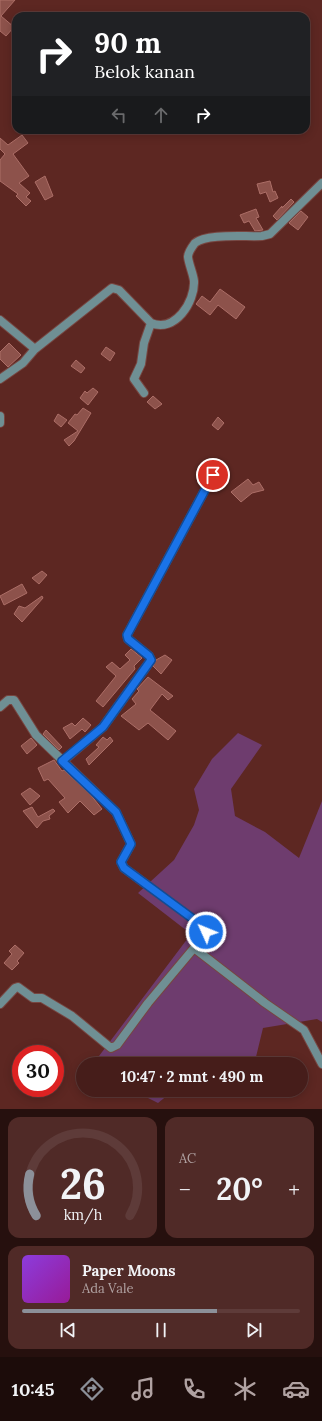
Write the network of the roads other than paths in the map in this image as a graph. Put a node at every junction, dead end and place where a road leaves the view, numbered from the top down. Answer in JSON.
{"nodes":[{"id":1,"x":322,"y":183,"type":"edge"},
{"id":2,"x":0,"y":320,"type":"edge"},
{"id":3,"x":151,"y":323,"type":"junction"},
{"id":4,"x":35,"y":349,"type":"junction"},
{"id":5,"x":0,"y":379,"type":"edge"},
{"id":6,"x":144,"y":393,"type":"dead end"},
{"id":7,"x":0,"y":416,"type":"edge"},
{"id":8,"x":0,"y":423,"type":"edge"},
{"id":9,"x":213,"y":475,"type":"dead end"},
{"id":10,"x":0,"y":707,"type":"edge"},
{"id":11,"x":62,"y":761,"type":"junction"},
{"id":12,"x":194,"y":948,"type":"junction"},
{"id":13,"x":0,"y":1004,"type":"edge"},
{"id":14,"x":322,"y":1064,"type":"edge"}],
"edges":[{"from":1,"to":3,"type":"street"},
{"from":2,"to":4,"type":"street"},
{"from":3,"to":4,"type":"street"},
{"from":3,"to":6,"type":"street"},
{"from":4,"to":5,"type":"street"},
{"from":7,"to":8,"type":"street"},
{"from":9,"to":11,"type":"street"},
{"from":10,"to":11,"type":"street"},
{"from":11,"to":12,"type":"street"},
{"from":12,"to":13,"type":"street"},
{"from":12,"to":14,"type":"street"}]}
